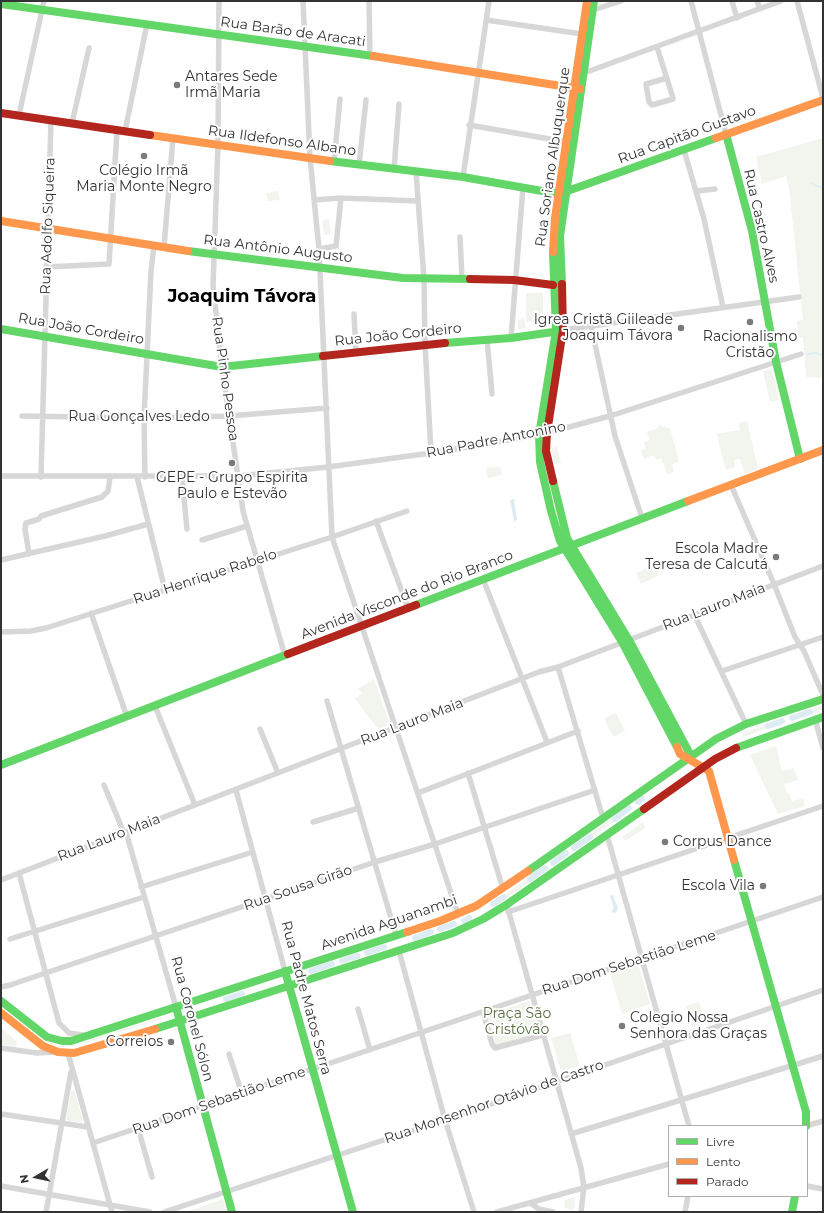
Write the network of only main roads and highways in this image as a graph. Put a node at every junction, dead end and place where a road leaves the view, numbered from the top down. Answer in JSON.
{"nodes":[{"id":1,"x":587,"y":1,"type":"edge"},
{"id":2,"x":594,"y":1,"type":"edge"},
{"id":3,"x":1,"y":4,"type":"edge"},
{"id":4,"x":43,"y":5,"type":"edge"},
{"id":5,"x":580,"y":73,"type":"junction"},
{"id":6,"x":578,"y":89,"type":"junction"},
{"id":7,"x":823,"y":99,"type":"edge"},
{"id":8,"x":1,"y":113,"type":"edge"},
{"id":9,"x":726,"y":134,"type":"junction"},
{"id":10,"x":562,"y":193,"type":"junction"},
{"id":11,"x":1,"y":221,"type":"edge"},
{"id":12,"x":556,"y":246,"type":"junction"},
{"id":13,"x":554,"y":285,"type":"junction"},
{"id":14,"x":1,"y":329,"type":"edge"},
{"id":15,"x":559,"y":331,"type":"junction"},
{"id":16,"x":823,"y":450,"type":"edge"},
{"id":17,"x":800,"y":459,"type":"junction"},
{"id":18,"x":568,"y":547,"type":"junction"},
{"id":19,"x":823,"y":699,"type":"edge"},
{"id":20,"x":819,"y":718,"type":"edge"},
{"id":21,"x":689,"y":757,"type":"junction"},
{"id":22,"x":1,"y":765,"type":"edge"},
{"id":23,"x":702,"y":767,"type":"junction"},
{"id":24,"x":285,"y":971,"type":"junction"},
{"id":25,"x":289,"y":986,"type":"junction"},
{"id":26,"x":1,"y":1001,"type":"edge"},
{"id":27,"x":176,"y":1007,"type":"junction"},
{"id":28,"x":1,"y":1014,"type":"edge"},
{"id":29,"x":180,"y":1021,"type":"junction"},
{"id":30,"x":806,"y":1125,"type":"edge"},
{"id":31,"x":795,"y":1197,"type":"edge"},
{"id":32,"x":232,"y":1212,"type":"edge"},
{"id":33,"x":353,"y":1212,"type":"edge"},
{"id":34,"x":792,"y":1212,"type":"edge"}],
"edges":[{"from":1,"to":5,"type":"main road","name":"Rua Soriano Albuquerque"},
{"from":2,"to":5,"type":"main road","name":"Rua Soriano Albuquerque"},
{"from":3,"to":4,"type":"main road","name":"Rua Barão de Aracati"},
{"from":4,"to":6,"type":"main road","name":"Rua Barão de Aracati"},
{"from":5,"to":6,"type":"main road","name":"Rua Soriano Albuquerque"},
{"from":6,"to":10,"type":"main road","name":"Rua Soriano Albuquerque"},
{"from":6,"to":10,"type":"main road","name":"Rua Soriano Albuquerque"},
{"from":7,"to":9,"type":"main road","name":"Rua Capitão Gustavo"},
{"from":8,"to":10,"type":"main road","name":"Rua Ildefonso Albano"},
{"from":9,"to":10,"type":"main road","name":"Rua Capitão Gustavo"},
{"from":9,"to":17,"type":"main road","name":"Rua Castro Alves"},
{"from":10,"to":12,"type":"main road","name":"Rua Soriano Albuquerque"},
{"from":11,"to":13,"type":"main road","name":"Rua Antônio Augusto"},
{"from":12,"to":13,"type":"main road","name":"Rua Soriano Albuquerque"},
{"from":12,"to":15,"type":"main road","name":"Rua Soriano Albuquerque"},
{"from":13,"to":15,"type":"main road","name":"Rua Soriano Albuquerque"},
{"from":14,"to":15,"type":"main road","name":"Rua João Cordeiro"},
{"from":15,"to":18,"type":"main road","name":"Rua Soriano Albuquerque"},
{"from":16,"to":17,"type":"main road","name":"Avenida Visconde do Rio Branco"},
{"from":17,"to":18,"type":"main road","name":"Avenida Visconde do Rio Branco"},
{"from":18,"to":21,"type":"main road","name":"Rua Soriano Albuquerque"},
{"from":18,"to":22,"type":"main road","name":"Avenida Visconde do Rio Branco"},
{"from":19,"to":21,"type":"main road","name":"Avenida Aguanambi"},
{"from":20,"to":23,"type":"main road","name":"Avenida Aguanambi"},
{"from":21,"to":23,"type":"main road","name":"Rua Soriano Albuquerque"},
{"from":21,"to":24,"type":"main road","name":"Avenida Aguanambi"},
{"from":23,"to":25,"type":"main road","name":"Avenida Aguanambi"},
{"from":23,"to":30,"type":"main road"},
{"from":24,"to":25,"type":"main road","name":"Rua Padre Matos Serra"},
{"from":24,"to":27,"type":"main road","name":"Avenida Aguanambi"},
{"from":25,"to":29,"type":"main road","name":"Avenida Aguanambi"},
{"from":25,"to":33,"type":"main road","name":"Rua Padre Matos Serra"},
{"from":26,"to":27,"type":"main road","name":"Avenida Aguanambi"},
{"from":27,"to":29,"type":"main road","name":"Rua Coronel Sólon"},
{"from":28,"to":29,"type":"main road","name":"Avenida Aguanambi"},
{"from":29,"to":32,"type":"main road","name":"Rua Coronel Sólon"},
{"from":31,"to":34,"type":"main road"}]}
